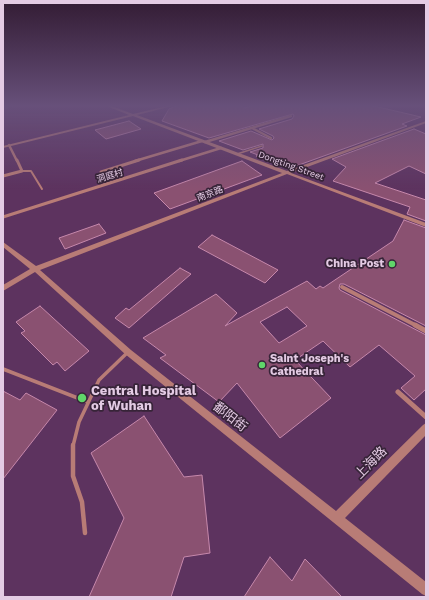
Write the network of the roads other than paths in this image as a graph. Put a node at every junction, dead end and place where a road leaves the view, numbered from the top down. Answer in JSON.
{"nodes":[{"id":1,"x":58,"y":133,"type":"edge"},
{"id":2,"x":180,"y":133,"type":"edge"},
{"id":3,"x":235,"y":133,"type":"edge"},
{"id":4,"x":262,"y":133,"type":"edge"},
{"id":5,"x":396,"y":133,"type":"edge"},
{"id":6,"x":271,"y":138,"type":"dead end"},
{"id":7,"x":204,"y":142,"type":"junction"},
{"id":8,"x":9,"y":145,"type":"junction"},
{"id":9,"x":262,"y":146,"type":"dead end"},
{"id":10,"x":3,"y":147,"type":"edge"},
{"id":11,"x":221,"y":148,"type":"junction"},
{"id":12,"x":237,"y":154,"type":"junction"},
{"id":13,"x":22,"y":171,"type":"junction"},
{"id":14,"x":101,"y":172,"type":"dead end"},
{"id":15,"x":286,"y":173,"type":"junction"},
{"id":16,"x":3,"y":176,"type":"edge"},
{"id":17,"x":42,"y":189,"type":"dead end"},
{"id":18,"x":3,"y":217,"type":"edge"},
{"id":19,"x":426,"y":225,"type":"edge"},
{"id":20,"x":3,"y":244,"type":"edge"},
{"id":21,"x":35,"y":269,"type":"junction"},
{"id":22,"x":342,"y":287,"type":"dead end"},
{"id":23,"x":3,"y":288,"type":"edge"},
{"id":24,"x":426,"y":331,"type":"edge"},
{"id":25,"x":128,"y":352,"type":"junction"},
{"id":26,"x":3,"y":369,"type":"edge"},
{"id":27,"x":398,"y":392,"type":"dead end"},
{"id":28,"x":88,"y":402,"type":"junction"},
{"id":29,"x":426,"y":417,"type":"edge"},
{"id":30,"x":426,"y":428,"type":"edge"},
{"id":31,"x":337,"y":518,"type":"junction"},
{"id":32,"x":85,"y":533,"type":"dead end"},
{"id":33,"x":426,"y":590,"type":"edge"}],
"edges":[{"from":1,"to":8,"type":"street"},
{"from":2,"to":7,"type":"street","name":"Dongting Street"},
{"from":3,"to":7,"type":"street"},
{"from":4,"to":6,"type":"street"},
{"from":5,"to":15,"type":"street","name":"南京路"},
{"from":7,"to":11,"type":"street","name":"Dongting Street"},
{"from":7,"to":14,"type":"street"},
{"from":8,"to":10,"type":"street"},
{"from":8,"to":13,"type":"street"},
{"from":9,"to":12,"type":"lane"},
{"from":11,"to":12,"type":"street","name":"Dongting Street"},
{"from":11,"to":18,"type":"street","name":"洞庭村"},
{"from":12,"to":15,"type":"street","name":"Dongting Street"},
{"from":13,"to":16,"type":"street"},
{"from":13,"to":17,"type":"lane"},
{"from":15,"to":19,"type":"street","name":"Dongting Street"},
{"from":15,"to":21,"type":"street","name":"南京路"},
{"from":20,"to":21,"type":"street","name":"鄱阳街"},
{"from":21,"to":23,"type":"street","name":"南京路"},
{"from":21,"to":25,"type":"street","name":"鄱阳街"},
{"from":22,"to":24,"type":"street"},
{"from":25,"to":28,"type":"lane"},
{"from":25,"to":31,"type":"street","name":"鄱阳街"},
{"from":26,"to":28,"type":"lane"},
{"from":27,"to":29,"type":"street"},
{"from":28,"to":32,"type":"lane"},
{"from":30,"to":31,"type":"street","name":"上海路"},
{"from":31,"to":33,"type":"street","name":"鄱阳街"}]}
